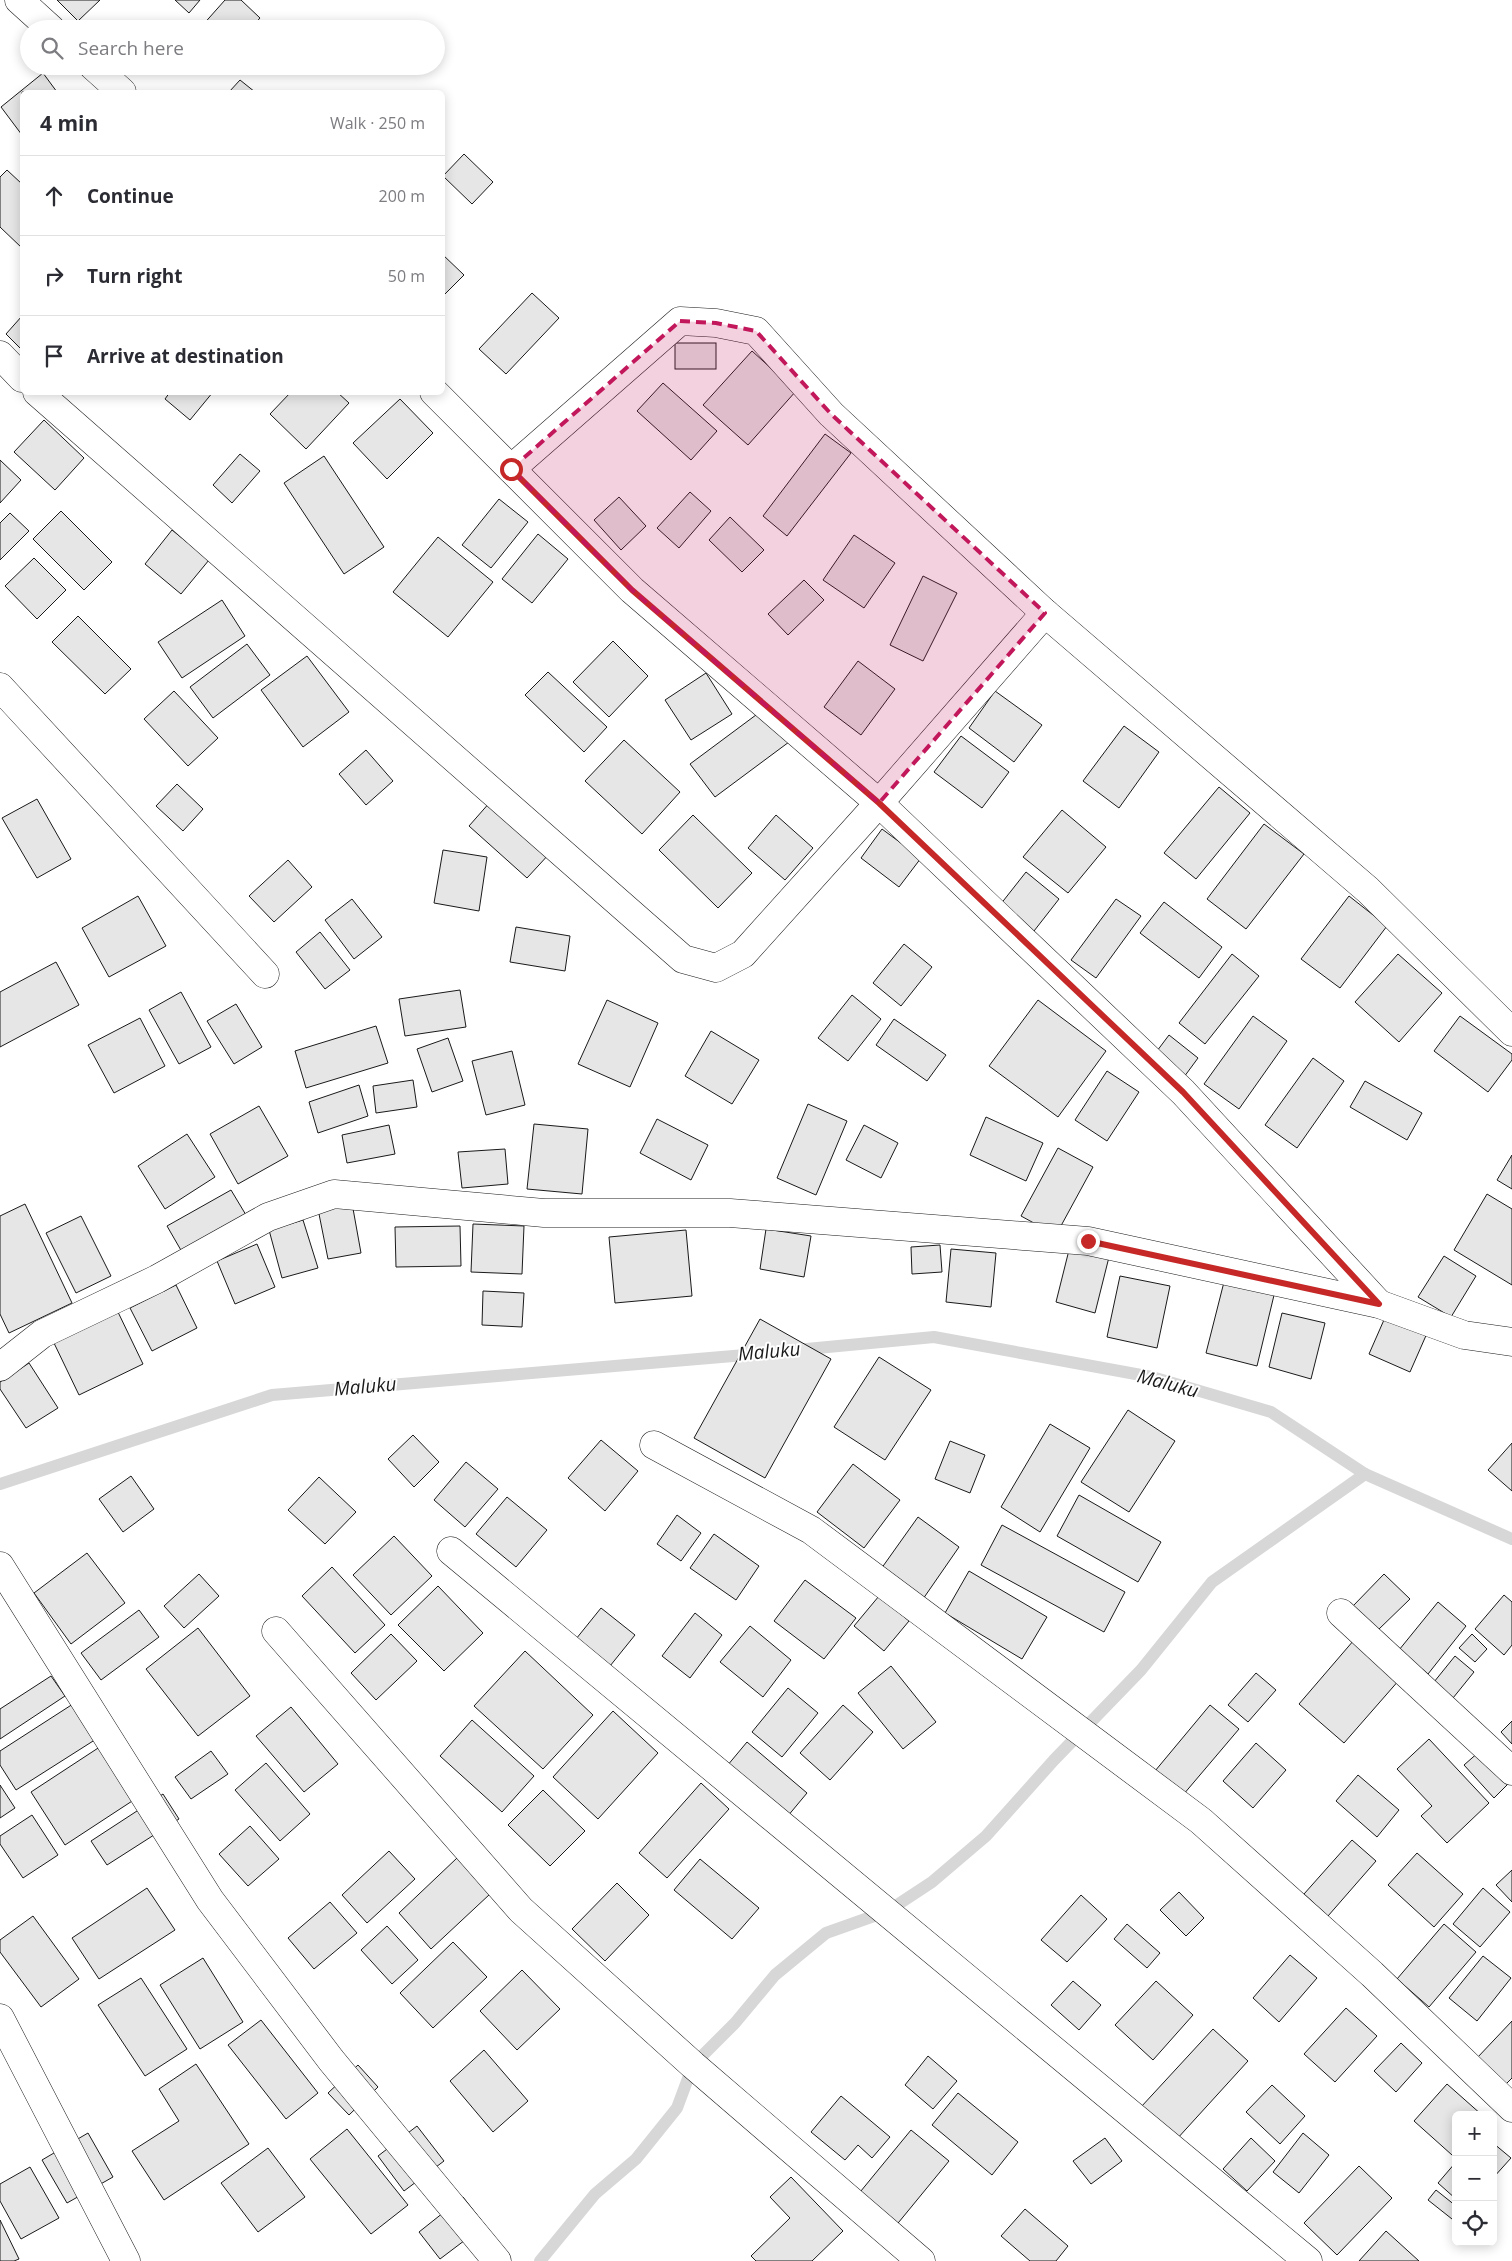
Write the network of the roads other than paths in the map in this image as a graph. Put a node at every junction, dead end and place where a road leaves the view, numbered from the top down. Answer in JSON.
{"nodes":[{"id":1,"x":19,"y":0,"type":"edge"},
{"id":2,"x":41,"y":20,"type":"edge"},
{"id":3,"x":103,"y":75,"type":"edge"},
{"id":4,"x":120,"y":90,"type":"edge"},
{"id":5,"x":0,"y":355,"type":"edge"},
{"id":6,"x":20,"y":376,"type":"edge"},
{"id":7,"x":40,"y":395,"type":"edge"},
{"id":8,"x":437,"y":395,"type":"edge"},
{"id":9,"x":511,"y":469,"type":"junction"},
{"id":10,"x":1045,"y":613,"type":"junction"},
{"id":11,"x":0,"y":687,"type":"edge"},
{"id":12,"x":879,"y":803,"type":"junction"},
{"id":13,"x":265,"y":974,"type":"dead end"},
{"id":14,"x":1512,"y":1032,"type":"edge"},
{"id":15,"x":1379,"y":1304,"type":"junction"},
{"id":16,"x":1512,"y":1342,"type":"edge"},
{"id":17,"x":0,"y":1367,"type":"edge"},
{"id":18,"x":654,"y":1445,"type":"dead end"},
{"id":19,"x":451,"y":1551,"type":"dead end"},
{"id":20,"x":0,"y":1566,"type":"edge"},
{"id":21,"x":1341,"y":1613,"type":"dead end"},
{"id":22,"x":276,"y":1631,"type":"dead end"},
{"id":23,"x":1512,"y":1771,"type":"edge"},
{"id":24,"x":0,"y":2018,"type":"edge"},
{"id":25,"x":1512,"y":2108,"type":"edge"},
{"id":26,"x":126,"y":2261,"type":"edge"},
{"id":27,"x":497,"y":2261,"type":"edge"},
{"id":28,"x":921,"y":2261,"type":"edge"},
{"id":29,"x":1308,"y":2261,"type":"edge"}],
"edges":[{"from":1,"to":2,"type":"street"},
{"from":3,"to":4,"type":"street"},
{"from":5,"to":6,"type":"street"},
{"from":7,"to":12,"type":"street"},
{"from":8,"to":9,"type":"street"},
{"from":9,"to":10,"type":"street"},
{"from":9,"to":12,"type":"street"},
{"from":10,"to":12,"type":"street"},
{"from":10,"to":14,"type":"street"},
{"from":11,"to":13,"type":"street"},
{"from":12,"to":15,"type":"street"},
{"from":15,"to":16,"type":"street"},
{"from":15,"to":17,"type":"street"},
{"from":18,"to":25,"type":"street"},
{"from":19,"to":29,"type":"street"},
{"from":20,"to":27,"type":"street"},
{"from":21,"to":23,"type":"street"},
{"from":22,"to":28,"type":"street"},
{"from":24,"to":26,"type":"street"}]}
